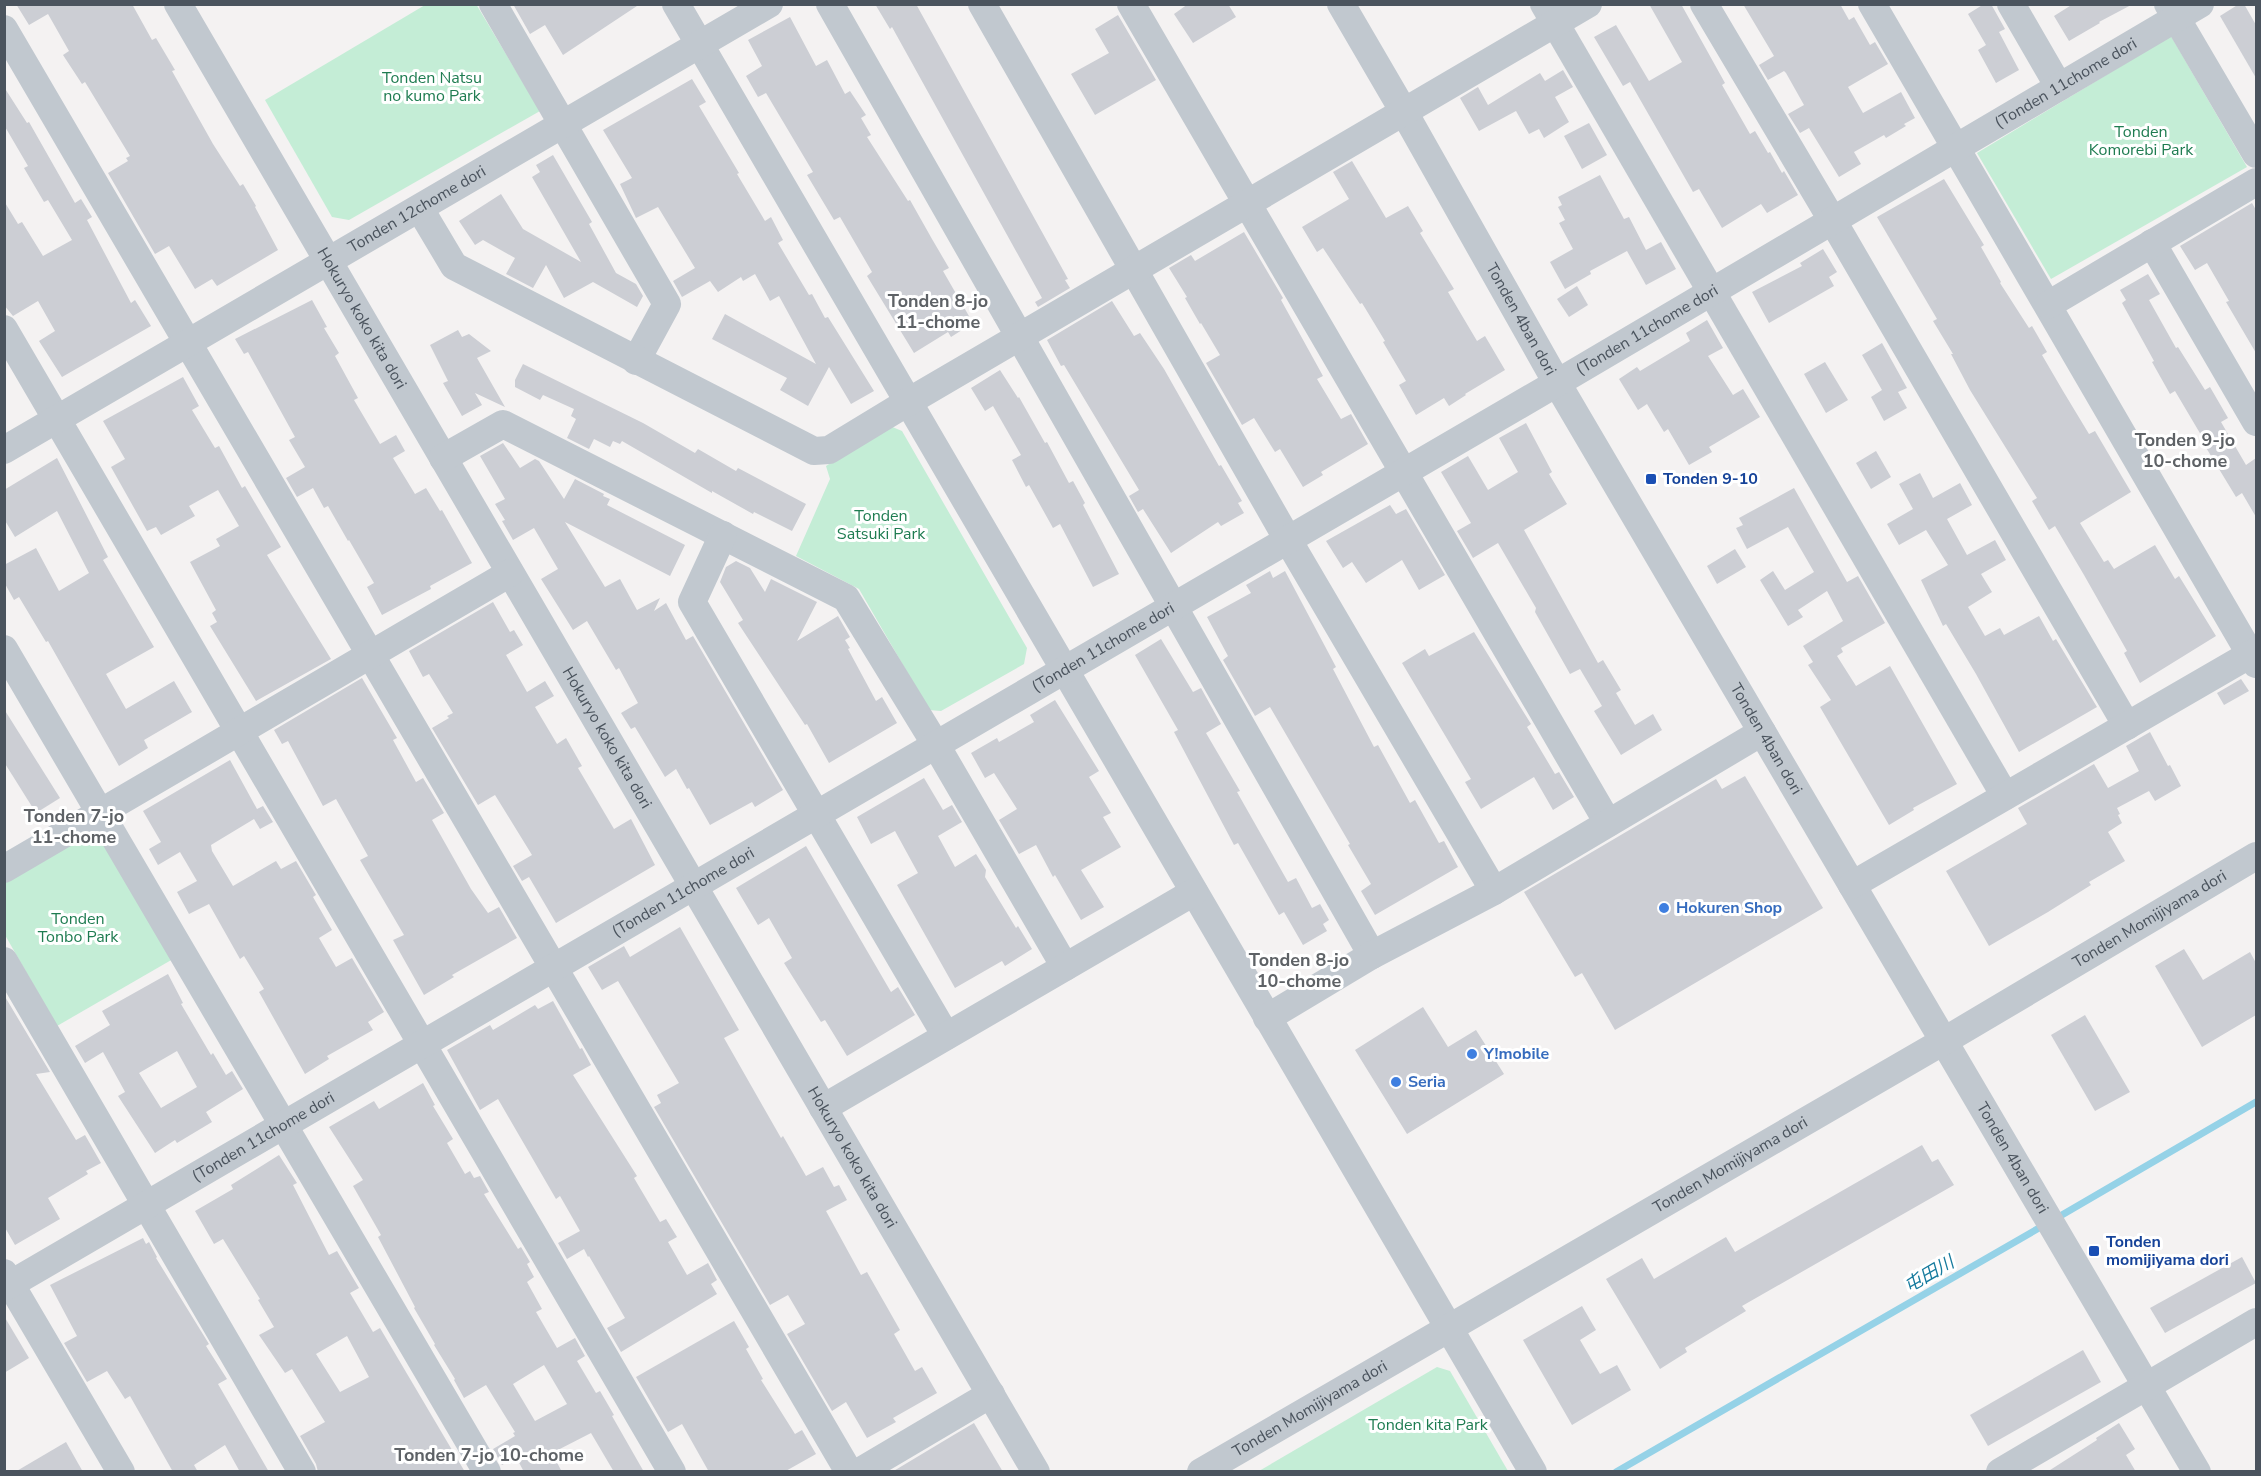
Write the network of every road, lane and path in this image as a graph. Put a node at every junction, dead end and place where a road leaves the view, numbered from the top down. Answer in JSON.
{"nodes":[{"id":1,"x":178,"y":4,"type":"edge"},
{"id":2,"x":493,"y":4,"type":"edge"},
{"id":3,"x":676,"y":4,"type":"edge"},
{"id":4,"x":770,"y":4,"type":"edge"},
{"id":5,"x":830,"y":4,"type":"edge"},
{"id":6,"x":982,"y":4,"type":"edge"},
{"id":7,"x":1131,"y":4,"type":"edge"},
{"id":8,"x":1341,"y":4,"type":"edge"},
{"id":9,"x":1588,"y":4,"type":"edge"},
{"id":10,"x":1704,"y":4,"type":"edge"},
{"id":11,"x":1872,"y":4,"type":"edge"},
{"id":12,"x":2011,"y":4,"type":"edge"},
{"id":13,"x":2182,"y":9,"type":"edge"},
{"id":14,"x":1550,"y":14,"type":"edge"},
{"id":15,"x":4,"y":29,"type":"edge"},
{"id":16,"x":701,"y":45,"type":"junction"},
{"id":17,"x":2060,"y":87,"type":"junction"},
{"id":18,"x":1404,"y":112,"type":"junction"},
{"id":19,"x":564,"y":124,"type":"junction"},
{"id":20,"x":1956,"y":147,"type":"junction"},
{"id":21,"x":2256,"y":154,"type":"edge"},
{"id":22,"x":2256,"y":182,"type":"edge"},
{"id":23,"x":1247,"y":203,"type":"junction"},
{"id":24,"x":420,"y":208,"type":"junction"},
{"id":25,"x":1832,"y":220,"type":"junction"},
{"id":26,"x":2152,"y":243,"type":"junction"},
{"id":27,"x":328,"y":262,"type":"junction"},
{"id":28,"x":1135,"y":270,"type":"junction"},
{"id":29,"x":1713,"y":291,"type":"junction"},
{"id":30,"x":2048,"y":305,"type":"junction"},
{"id":31,"x":4,"y":329,"type":"edge"},
{"id":32,"x":1018,"y":338,"type":"junction"},
{"id":33,"x":189,"y":343,"type":"junction"},
{"id":34,"x":636,"y":361,"type":"junction"},
{"id":35,"x":1557,"y":383,"type":"junction"},
{"id":36,"x":908,"y":402,"type":"junction"},
{"id":37,"x":57,"y":420,"type":"junction"},
{"id":38,"x":2256,"y":422,"type":"edge"},
{"id":39,"x":4,"y":450,"type":"edge"},
{"id":40,"x":443,"y":458,"type":"junction"},
{"id":41,"x":1403,"y":473,"type":"junction"},
{"id":42,"x":723,"y":535,"type":"junction"},
{"id":43,"x":1288,"y":540,"type":"junction"},
{"id":44,"x":510,"y":573,"type":"junction"},
{"id":45,"x":1173,"y":606,"type":"junction"},
{"id":46,"x":4,"y":649,"type":"edge"},
{"id":47,"x":371,"y":655,"type":"junction"},
{"id":48,"x":2254,"y":656,"type":"edge"},
{"id":49,"x":1065,"y":670,"type":"junction"},
{"id":50,"x":2127,"y":726,"type":"junction"},
{"id":51,"x":239,"y":731,"type":"junction"},
{"id":52,"x":1762,"y":732,"type":"junction"},
{"id":53,"x":936,"y":746,"type":"junction"},
{"id":54,"x":2005,"y":796,"type":"junction"},
{"id":55,"x":101,"y":813,"type":"junction"},
{"id":56,"x":818,"y":814,"type":"junction"},
{"id":57,"x":1608,"y":823,"type":"junction"},
{"id":58,"x":2256,"y":856,"type":"edge"},
{"id":59,"x":4,"y":869,"type":"edge"},
{"id":60,"x":1852,"y":885,"type":"junction"},
{"id":61,"x":694,"y":886,"type":"junction"},
{"id":62,"x":1494,"y":891,"type":"junction"},
{"id":63,"x":1194,"y":892,"type":"junction"},
{"id":64,"x":1372,"y":955,"type":"junction"},
{"id":65,"x":4,"y":961,"type":"edge"},
{"id":66,"x":1065,"y":967,"type":"junction"},
{"id":67,"x":554,"y":968,"type":"junction"},
{"id":68,"x":1267,"y":1018,"type":"junction"},
{"id":69,"x":946,"y":1036,"type":"junction"},
{"id":70,"x":1944,"y":1041,"type":"junction"},
{"id":71,"x":423,"y":1045,"type":"junction"},
{"id":72,"x":823,"y":1108,"type":"junction"},
{"id":73,"x":284,"y":1125,"type":"junction"},
{"id":74,"x":147,"y":1205,"type":"junction"},
{"id":75,"x":7,"y":1282,"type":"edge"},
{"id":76,"x":2256,"y":1322,"type":"edge"},
{"id":77,"x":1449,"y":1328,"type":"junction"},
{"id":78,"x":2146,"y":1386,"type":"junction"},
{"id":79,"x":991,"y":1394,"type":"junction"},
{"id":80,"x":121,"y":1472,"type":"edge"},
{"id":81,"x":302,"y":1472,"type":"edge"},
{"id":82,"x":487,"y":1472,"type":"edge"},
{"id":83,"x":672,"y":1472,"type":"edge"},
{"id":84,"x":849,"y":1472,"type":"edge"},
{"id":85,"x":859,"y":1472,"type":"edge"},
{"id":86,"x":1036,"y":1472,"type":"edge"},
{"id":87,"x":1201,"y":1472,"type":"edge"},
{"id":88,"x":1533,"y":1472,"type":"edge"},
{"id":89,"x":2000,"y":1472,"type":"edge"},
{"id":90,"x":2197,"y":1472,"type":"edge"}],
"edges":[{"from":1,"to":27,"type":"street","name":"Hokuryo koko kita dori"},
{"from":2,"to":19,"type":"street"},
{"from":3,"to":16,"type":"street"},
{"from":4,"to":16,"type":"street","name":"Tonden 12chome dori"},
{"from":5,"to":32,"type":"street"},
{"from":6,"to":28,"type":"street"},
{"from":7,"to":23,"type":"street"},
{"from":8,"to":18,"type":"street","name":"Tonden 4ban dori"},
{"from":9,"to":14,"type":"street"},
{"from":10,"to":25,"type":"street"},
{"from":11,"to":20,"type":"street"},
{"from":12,"to":17,"type":"street"},
{"from":13,"to":17,"type":"street","name":"(Tonden 11chome dori"},
{"from":13,"to":21,"type":"street"},
{"from":14,"to":18,"type":"street"},
{"from":14,"to":29,"type":"street"},
{"from":15,"to":33,"type":"street"},
{"from":16,"to":19,"type":"street","name":"Tonden 12chome dori"},
{"from":16,"to":36,"type":"street"},
{"from":17,"to":20,"type":"street","name":"(Tonden 11chome dori"},
{"from":18,"to":23,"type":"street"},
{"from":18,"to":35,"type":"street","name":"Tonden 4ban dori"},
{"from":19,"to":24,"type":"street","name":"Tonden 12chome dori"},
{"from":19,"to":34,"type":"street"},
{"from":20,"to":25,"type":"street","name":"(Tonden 11chome dori"},
{"from":20,"to":30,"type":"street"},
{"from":22,"to":26,"type":"street"},
{"from":23,"to":28,"type":"street"},
{"from":23,"to":41,"type":"street"},
{"from":24,"to":27,"type":"street","name":"Tonden 12chome dori"},
{"from":24,"to":34,"type":"street"},
{"from":25,"to":29,"type":"street","name":"(Tonden 11chome dori"},
{"from":25,"to":50,"type":"street"},
{"from":26,"to":30,"type":"street"},
{"from":26,"to":38,"type":"street"},
{"from":27,"to":33,"type":"street","name":"Tonden 12chome dori"},
{"from":27,"to":40,"type":"street","name":"Hokuryo koko kita dori"},
{"from":28,"to":32,"type":"street"},
{"from":28,"to":43,"type":"street"},
{"from":29,"to":35,"type":"street","name":"(Tonden 11chome dori"},
{"from":29,"to":54,"type":"street"},
{"from":30,"to":48,"type":"street"},
{"from":31,"to":37,"type":"street"},
{"from":32,"to":36,"type":"street"},
{"from":32,"to":45,"type":"street"},
{"from":33,"to":37,"type":"street","name":"Tonden 12chome dori"},
{"from":33,"to":47,"type":"street"},
{"from":34,"to":36,"type":"street"},
{"from":35,"to":41,"type":"street","name":"(Tonden 11chome dori"},
{"from":35,"to":52,"type":"street","name":"Tonden 4ban dori"},
{"from":36,"to":49,"type":"street"},
{"from":37,"to":39,"type":"street","name":"Tonden 12chome dori"},
{"from":37,"to":51,"type":"street"},
{"from":40,"to":42,"type":"street"},
{"from":40,"to":44,"type":"street","name":"Hokuryo koko kita dori"},
{"from":41,"to":43,"type":"street","name":"(Tonden 11chome dori"},
{"from":41,"to":57,"type":"street"},
{"from":42,"to":53,"type":"street"},
{"from":42,"to":56,"type":"street"},
{"from":43,"to":45,"type":"street","name":"(Tonden 11chome dori"},
{"from":43,"to":62,"type":"street"},
{"from":44,"to":47,"type":"street"},
{"from":44,"to":61,"type":"street","name":"Hokuryo koko kita dori"},
{"from":45,"to":49,"type":"street","name":"(Tonden 11chome dori"},
{"from":45,"to":64,"type":"street"},
{"from":46,"to":55,"type":"street"},
{"from":47,"to":51,"type":"street"},
{"from":47,"to":67,"type":"street"},
{"from":48,"to":50,"type":"street"},
{"from":49,"to":53,"type":"street","name":"(Tonden 11chome dori"},
{"from":49,"to":63,"type":"street"},
{"from":50,"to":54,"type":"street"},
{"from":51,"to":55,"type":"street"},
{"from":51,"to":71,"type":"street"},
{"from":52,"to":57,"type":"street"},
{"from":52,"to":60,"type":"street","name":"Tonden 4ban dori"},
{"from":53,"to":56,"type":"street","name":"(Tonden 11chome dori"},
{"from":53,"to":66,"type":"street"},
{"from":54,"to":60,"type":"street"},
{"from":55,"to":59,"type":"street"},
{"from":55,"to":73,"type":"street"},
{"from":56,"to":61,"type":"street","name":"(Tonden 11chome dori"},
{"from":56,"to":69,"type":"street"},
{"from":57,"to":62,"type":"street"},
{"from":58,"to":70,"type":"street","name":"Tonden Momijiyama dori"},
{"from":60,"to":70,"type":"street","name":"Tonden 4ban dori"},
{"from":61,"to":67,"type":"street","name":"(Tonden 11chome dori"},
{"from":61,"to":72,"type":"street","name":"Hokuryo koko kita dori"},
{"from":62,"to":64,"type":"street"},
{"from":63,"to":66,"type":"street"},
{"from":63,"to":68,"type":"street"},
{"from":64,"to":68,"type":"street"},
{"from":65,"to":74,"type":"street"},
{"from":66,"to":69,"type":"street"},
{"from":67,"to":71,"type":"street","name":"(Tonden 11chome dori"},
{"from":67,"to":84,"type":"street"},
{"from":68,"to":77,"type":"street"},
{"from":69,"to":72,"type":"street"},
{"from":70,"to":77,"type":"street","name":"Tonden Momijiyama dori"},
{"from":70,"to":78,"type":"street","name":"Tonden 4ban dori"},
{"from":71,"to":73,"type":"street","name":"(Tonden 11chome dori"},
{"from":71,"to":83,"type":"street"},
{"from":72,"to":79,"type":"street","name":"Hokuryo koko kita dori"},
{"from":73,"to":74,"type":"street","name":"(Tonden 11chome dori"},
{"from":73,"to":82,"type":"street"},
{"from":74,"to":75,"type":"street","name":"(Tonden 11chome dori"},
{"from":74,"to":81,"type":"street"},
{"from":75,"to":80,"type":"street"},
{"from":76,"to":78,"type":"street"},
{"from":77,"to":87,"type":"street","name":"Tonden Momijiyama dori"},
{"from":77,"to":88,"type":"street"},
{"from":78,"to":89,"type":"street"},
{"from":78,"to":90,"type":"street","name":"Tonden 4ban dori"},
{"from":79,"to":85,"type":"street"},
{"from":79,"to":86,"type":"street","name":"Hokuryo koko kita dori"}]}
